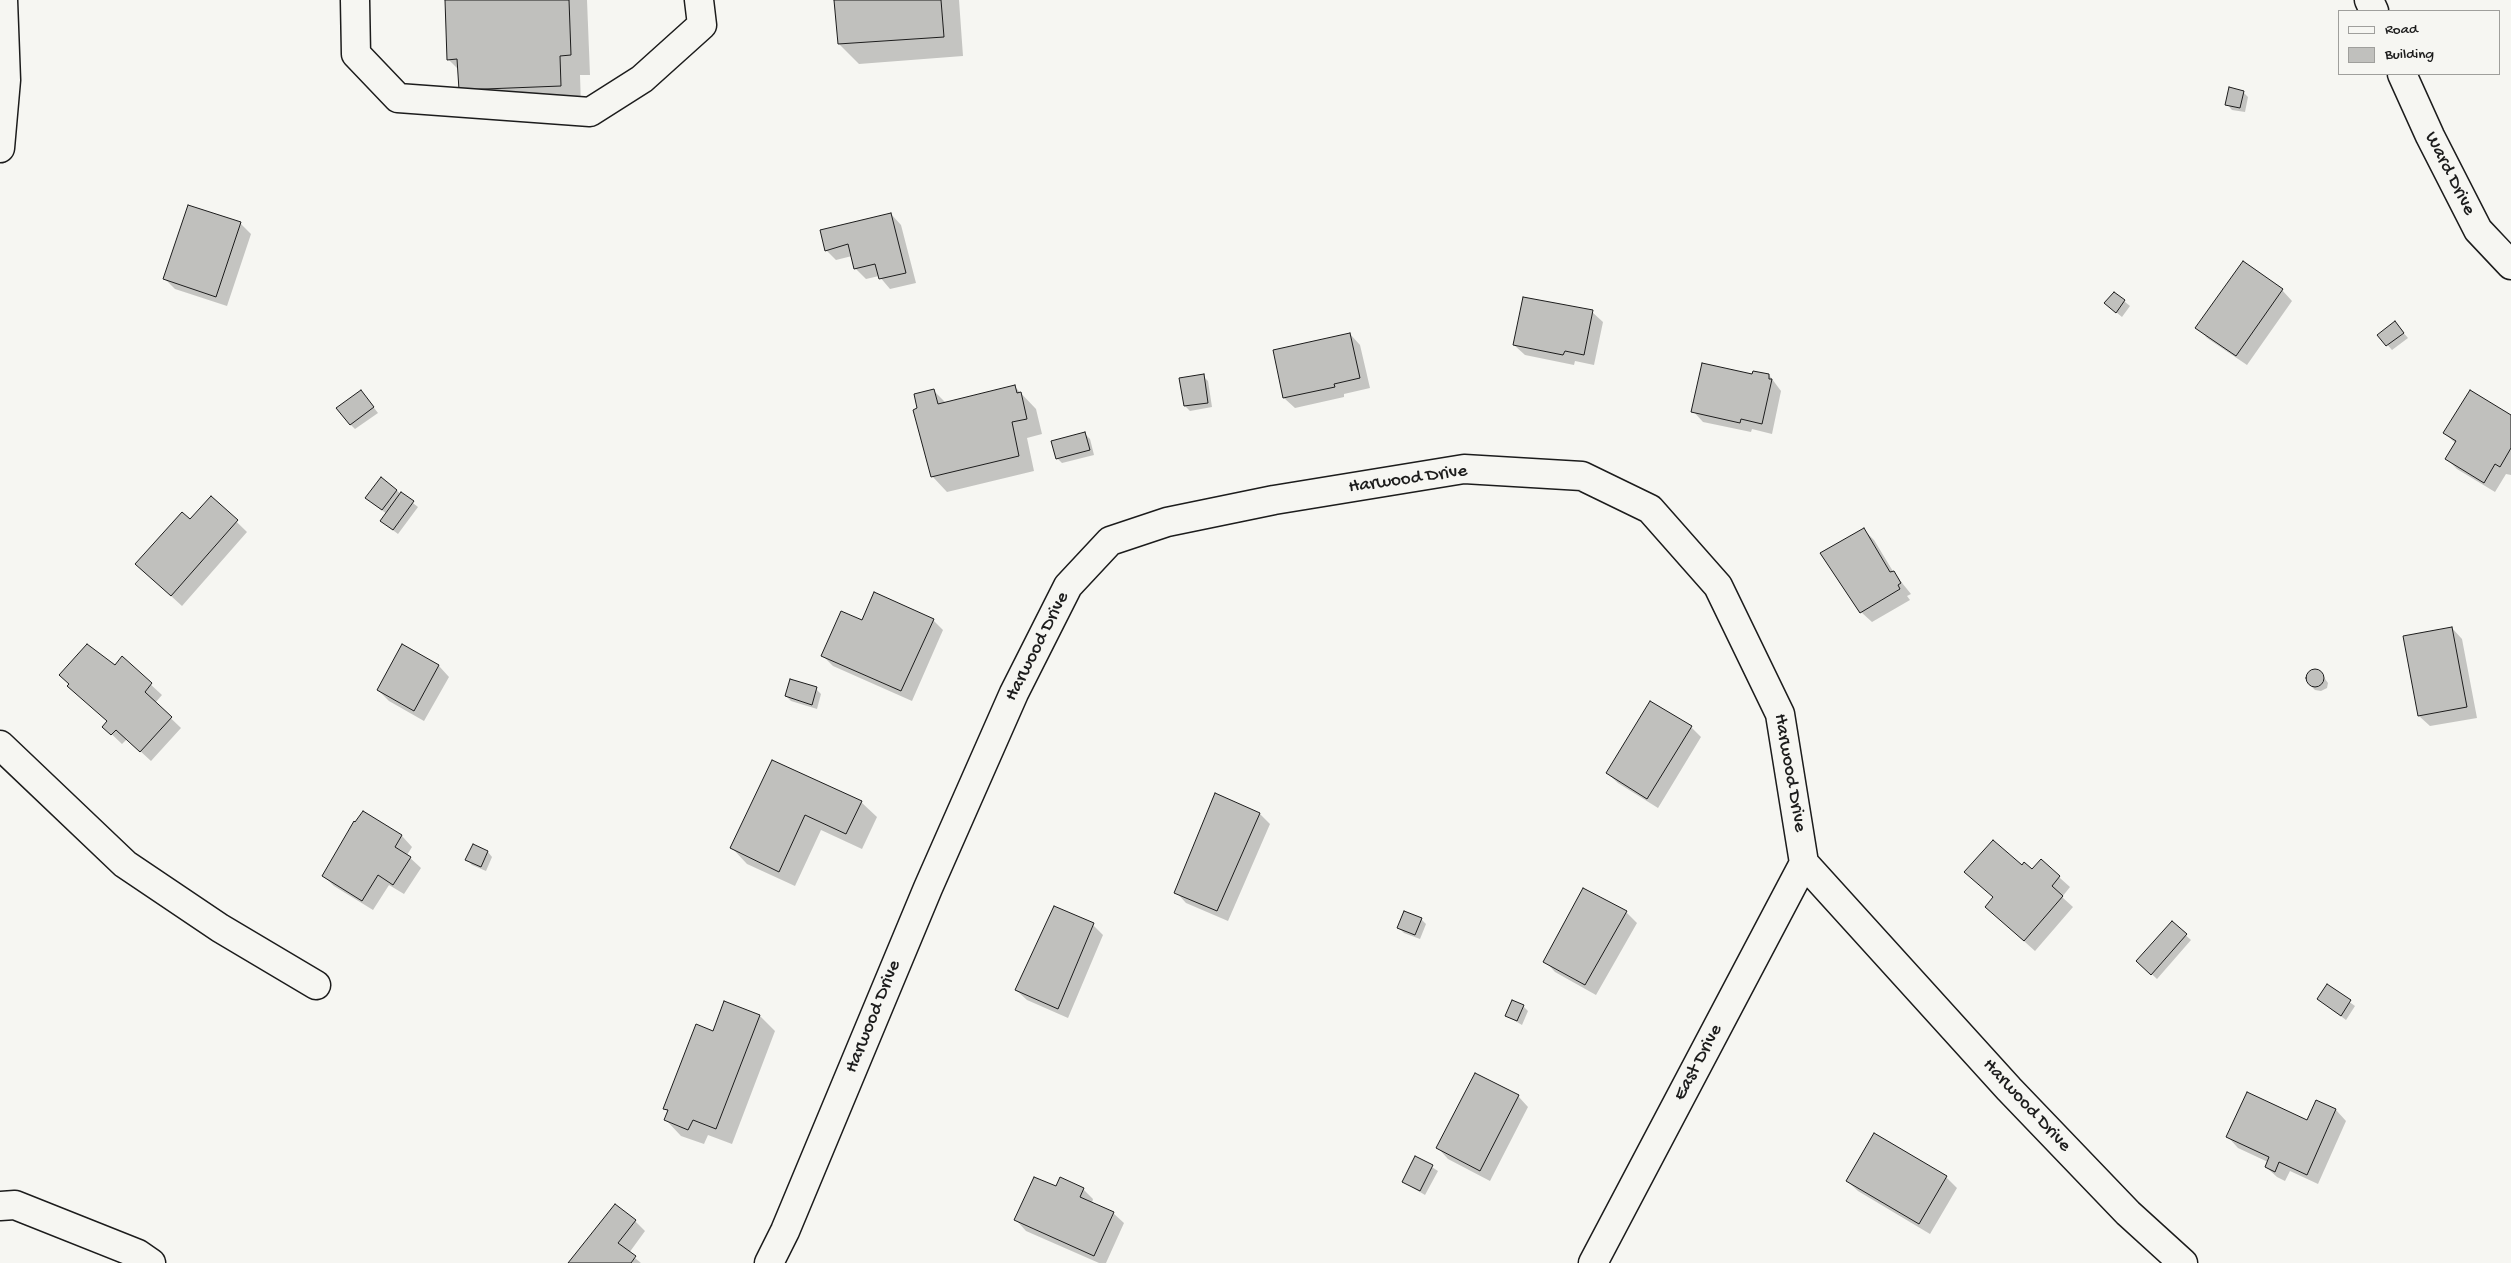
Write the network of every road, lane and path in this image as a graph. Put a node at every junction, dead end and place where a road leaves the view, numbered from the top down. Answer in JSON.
{"nodes":[{"id":1,"x":3,"y":0,"type":"edge"},
{"id":2,"x":355,"y":0,"type":"edge"},
{"id":3,"x":699,"y":0,"type":"edge"},
{"id":4,"x":2402,"y":75,"type":"edge"},
{"id":5,"x":0,"y":148,"type":"edge"},
{"id":6,"x":2511,"y":265,"type":"edge"},
{"id":7,"x":0,"y":745,"type":"edge"},
{"id":8,"x":1804,"y":863,"type":"junction"},
{"id":9,"x":316,"y":985,"type":"dead end"},
{"id":10,"x":0,"y":1206,"type":"edge"},
{"id":11,"x":151,"y":1263,"type":"edge"},
{"id":12,"x":770,"y":1263,"type":"edge"},
{"id":13,"x":1593,"y":1263,"type":"edge"},
{"id":14,"x":2183,"y":1263,"type":"edge"}],
"edges":[{"from":1,"to":5,"type":"street"},
{"from":2,"to":3,"type":"street"},
{"from":4,"to":6,"type":"street","name":"Ward Drive"},
{"from":7,"to":9,"type":"street"},
{"from":8,"to":12,"type":"street","name":"Harwood Drive"},
{"from":8,"to":13,"type":"street","name":"East Drive"},
{"from":8,"to":14,"type":"street","name":"Harwood Drive"},
{"from":10,"to":11,"type":"street"}]}
